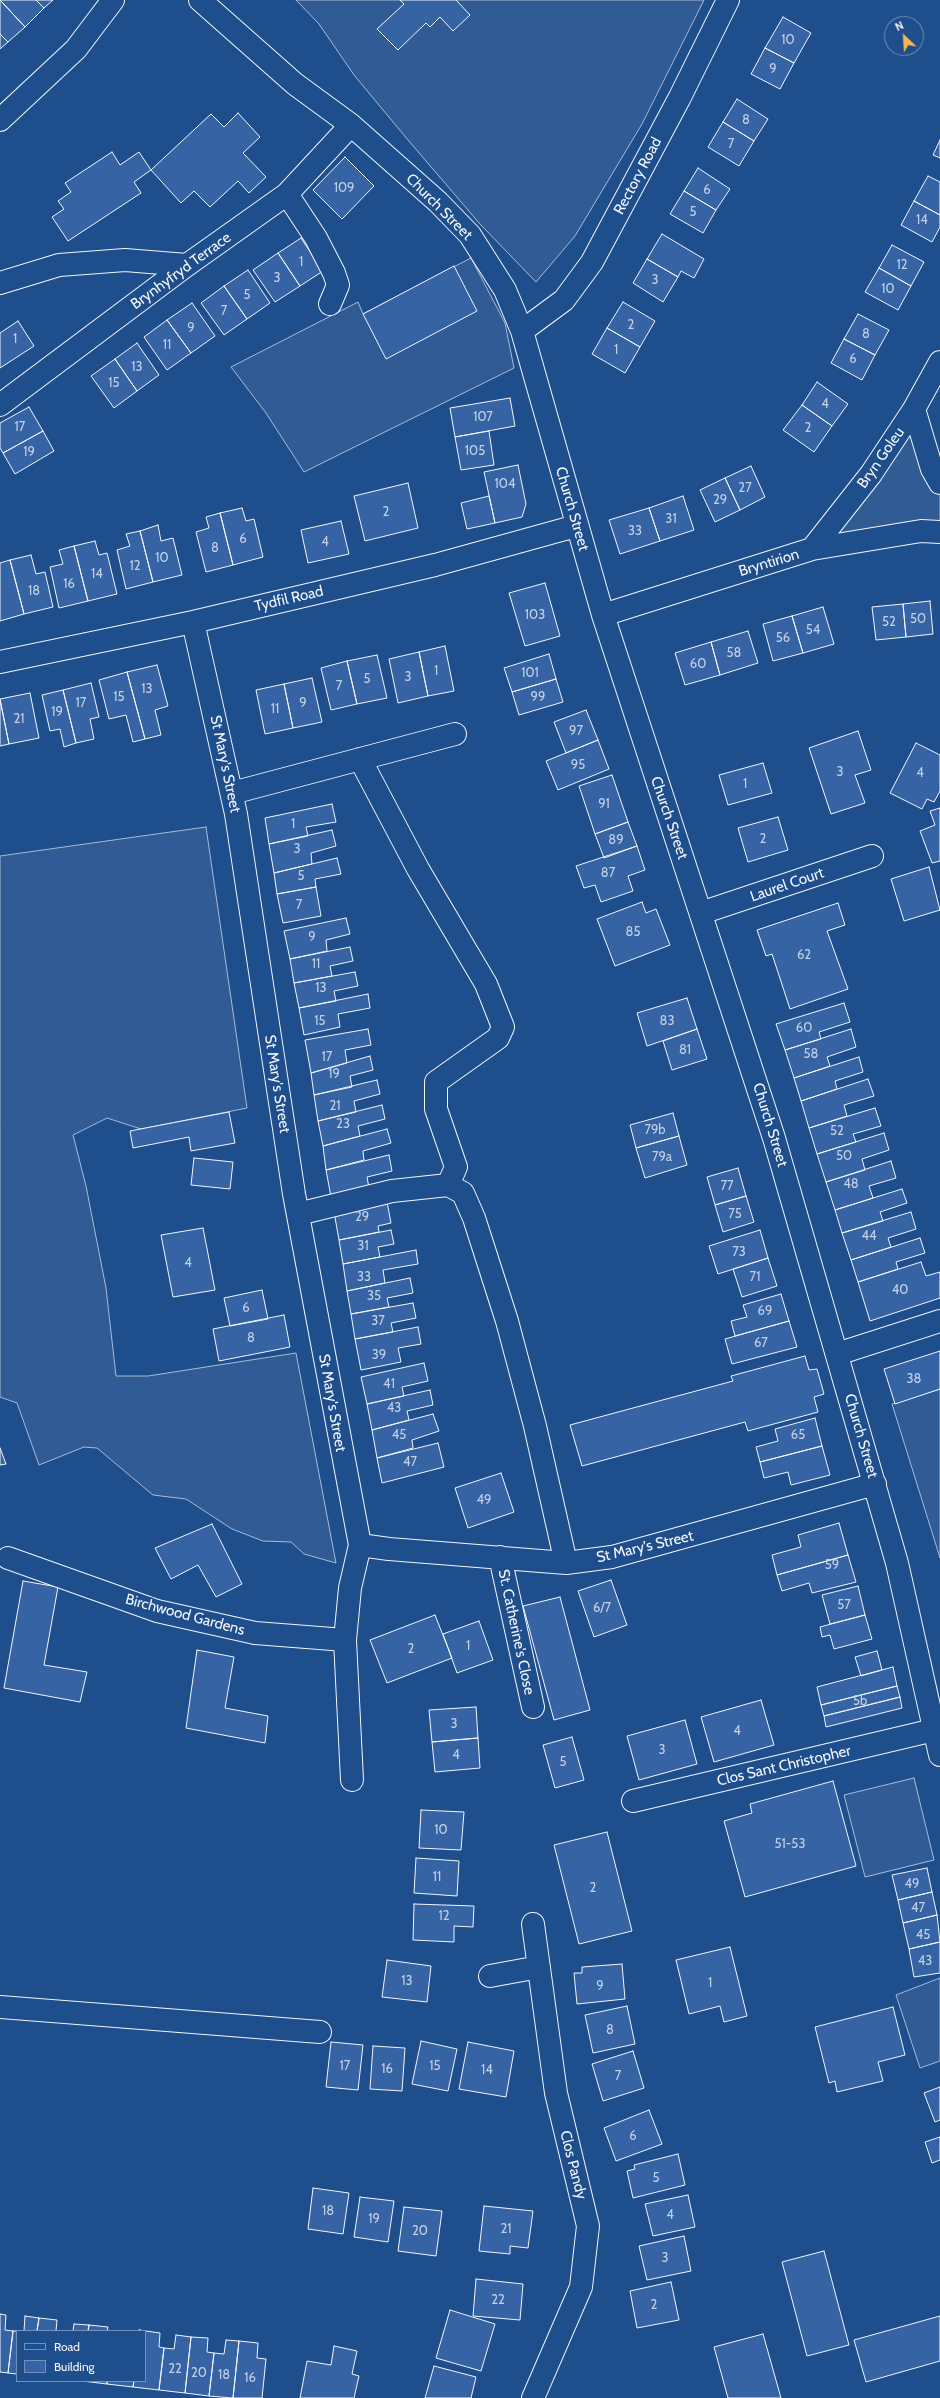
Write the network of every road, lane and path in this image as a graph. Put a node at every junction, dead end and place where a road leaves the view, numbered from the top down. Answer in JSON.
{"nodes":[{"id":1,"x":113,"y":0,"type":"edge"},
{"id":2,"x":200,"y":0,"type":"edge"},
{"id":3,"x":728,"y":0,"type":"edge"},
{"id":4,"x":0,"y":120,"type":"edge"},
{"id":5,"x":351,"y":125,"type":"junction"},
{"id":6,"x":287,"y":194,"type":"junction"},
{"id":7,"x":187,"y":265,"type":"junction"},
{"id":8,"x":0,"y":283,"type":"edge"},
{"id":9,"x":330,"y":304,"type":"dead end"},
{"id":10,"x":522,"y":331,"type":"junction"},
{"id":11,"x":940,"y":362,"type":"edge"},
{"id":12,"x":0,"y":405,"type":"edge"},
{"id":13,"x":914,"y":409,"type":"junction"},
{"id":14,"x":940,"y":483,"type":"edge"},
{"id":15,"x":576,"y":526,"type":"junction"},
{"id":16,"x":940,"y":532,"type":"edge"},
{"id":17,"x":812,"y":549,"type":"junction"},
{"id":18,"x":603,"y":615,"type":"junction"},
{"id":19,"x":194,"y":622,"type":"junction"},
{"id":20,"x":0,"y":662,"type":"edge"},
{"id":21,"x":455,"y":734,"type":"dead end"},
{"id":22,"x":360,"y":759,"type":"junction"},
{"id":23,"x":232,"y":793,"type":"junction"},
{"id":24,"x":872,"y":856,"type":"dead end"},
{"id":25,"x":701,"y":913,"type":"junction"},
{"id":26,"x":448,"y":1185,"type":"junction"},
{"id":27,"x":298,"y":1214,"type":"junction"},
{"id":28,"x":940,"y":1321,"type":"edge"},
{"id":29,"x":837,"y":1354,"type":"junction"},
{"id":30,"x":875,"y":1484,"type":"junction"},
{"id":31,"x":360,"y":1545,"type":"junction"},
{"id":32,"x":500,"y":1557,"type":"junction"},
{"id":33,"x":8,"y":1558,"type":"dead end"},
{"id":34,"x":566,"y":1563,"type":"junction"},
{"id":35,"x":345,"y":1640,"type":"junction"},
{"id":36,"x":533,"y":1707,"type":"dead end"},
{"id":37,"x":934,"y":1730,"type":"junction"},
{"id":38,"x":940,"y":1755,"type":"edge"},
{"id":39,"x":352,"y":1780,"type":"dead end"},
{"id":40,"x":632,"y":1801,"type":"dead end"},
{"id":41,"x":533,"y":1924,"type":"dead end"},
{"id":42,"x":539,"y":1967,"type":"junction"},
{"id":43,"x":490,"y":1976,"type":"dead end"},
{"id":44,"x":0,"y":2007,"type":"edge"},
{"id":45,"x":320,"y":2032,"type":"dead end"},
{"id":46,"x":532,"y":2398,"type":"edge"}],
"edges":[{"from":1,"to":4,"type":"street"},
{"from":2,"to":5,"type":"street","name":"Church Street"},
{"from":3,"to":10,"type":"street","name":"Rectory Road"},
{"from":5,"to":6,"type":"street","name":"Brynhyfryd Terrace"},
{"from":5,"to":10,"type":"street","name":"Church Street"},
{"from":6,"to":7,"type":"street","name":"Brynhyfryd Terrace"},
{"from":6,"to":9,"type":"street"},
{"from":7,"to":8,"type":"street"},
{"from":7,"to":12,"type":"street","name":"Brynhyfryd Terrace"},
{"from":10,"to":15,"type":"street","name":"Church Street"},
{"from":11,"to":13,"type":"street","name":"Bryn Goleu"},
{"from":13,"to":14,"type":"street"},
{"from":13,"to":17,"type":"street","name":"Bryn Goleu"},
{"from":15,"to":18,"type":"street","name":"Church Street"},
{"from":15,"to":19,"type":"street","name":"Tydfil Road"},
{"from":16,"to":17,"type":"street","name":"Bryntirion"},
{"from":17,"to":18,"type":"street","name":"Bryntirion"},
{"from":18,"to":25,"type":"street","name":"Church Street"},
{"from":19,"to":20,"type":"street","name":"Tydfil Road"},
{"from":19,"to":23,"type":"street","name":"St Mary's Street"},
{"from":21,"to":22,"type":"street"},
{"from":22,"to":23,"type":"street"},
{"from":22,"to":26,"type":"street"},
{"from":23,"to":27,"type":"street","name":"St Mary's Street"},
{"from":24,"to":25,"type":"street","name":"Laurel Court"},
{"from":25,"to":29,"type":"street","name":"Church Street"},
{"from":26,"to":27,"type":"street"},
{"from":26,"to":34,"type":"street"},
{"from":27,"to":31,"type":"street","name":"St Mary's Street"},
{"from":28,"to":29,"type":"street"},
{"from":29,"to":30,"type":"street","name":"Church Street"},
{"from":30,"to":34,"type":"street","name":"St Mary's Street"},
{"from":30,"to":37,"type":"street","name":"Church Street"},
{"from":31,"to":32,"type":"street","name":"St Mary's Street"},
{"from":31,"to":35,"type":"street","name":"St Mary's Street"},
{"from":32,"to":34,"type":"street","name":"St Mary's Street"},
{"from":32,"to":36,"type":"street","name":"St. Catherine's Close"},
{"from":33,"to":35,"type":"street","name":"Birchwood Gardens"},
{"from":35,"to":39,"type":"street","name":"St Mary's Street"},
{"from":37,"to":38,"type":"street","name":"Church Street"},
{"from":37,"to":40,"type":"street","name":"Clos Sant Christopher"},
{"from":41,"to":42,"type":"street","name":"Clos Pandy"},
{"from":42,"to":43,"type":"street"},
{"from":42,"to":46,"type":"street","name":"Clos Pandy"},
{"from":44,"to":45,"type":"street"}]}
